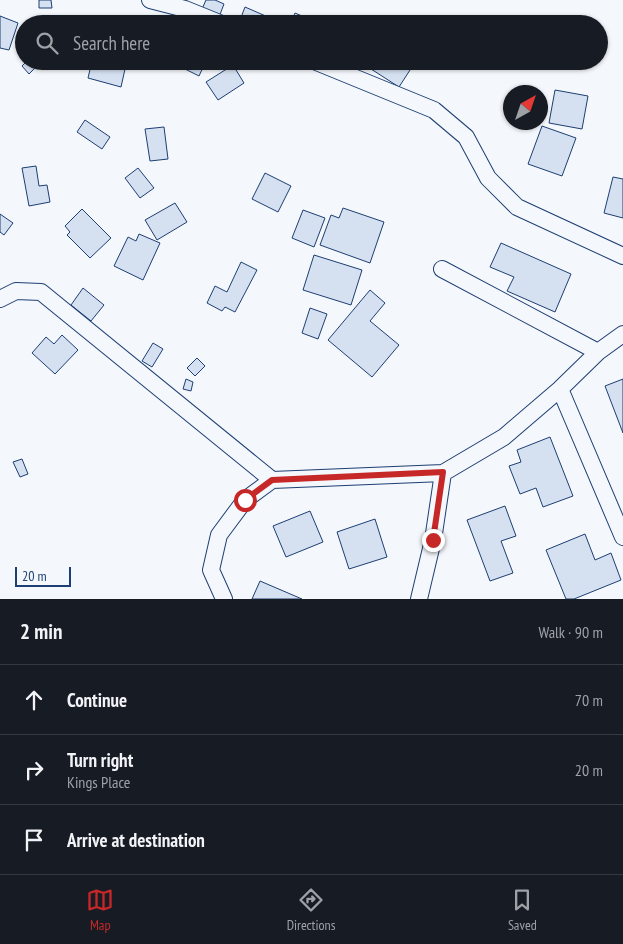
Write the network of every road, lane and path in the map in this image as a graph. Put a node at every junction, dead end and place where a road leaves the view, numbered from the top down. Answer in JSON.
{"nodes":[{"id":1,"x":150,"y":0,"type":"edge"},
{"id":2,"x":200,"y":15,"type":"edge"},
{"id":3,"x":336,"y":70,"type":"edge"},
{"id":4,"x":623,"y":256,"type":"edge"},
{"id":5,"x":442,"y":269,"type":"dead end"},
{"id":6,"x":0,"y":299,"type":"edge"},
{"id":7,"x":623,"y":334,"type":"edge"},
{"id":8,"x":598,"y":352,"type":"junction"},
{"id":9,"x":560,"y":389,"type":"junction"},
{"id":10,"x":443,"y":472,"type":"junction"},
{"id":11,"x":272,"y":480,"type":"junction"},
{"id":12,"x":623,"y":537,"type":"edge"},
{"id":13,"x":224,"y":599,"type":"edge"},
{"id":14,"x":419,"y":599,"type":"edge"}],
"edges":[{"from":1,"to":2,"type":"street"},
{"from":3,"to":4,"type":"street"},
{"from":5,"to":8,"type":"street"},
{"from":6,"to":11,"type":"street"},
{"from":7,"to":8,"type":"street"},
{"from":8,"to":9,"type":"street"},
{"from":9,"to":10,"type":"street"},
{"from":9,"to":12,"type":"street"},
{"from":10,"to":11,"type":"street"},
{"from":10,"to":14,"type":"street"},
{"from":11,"to":13,"type":"street"}]}
